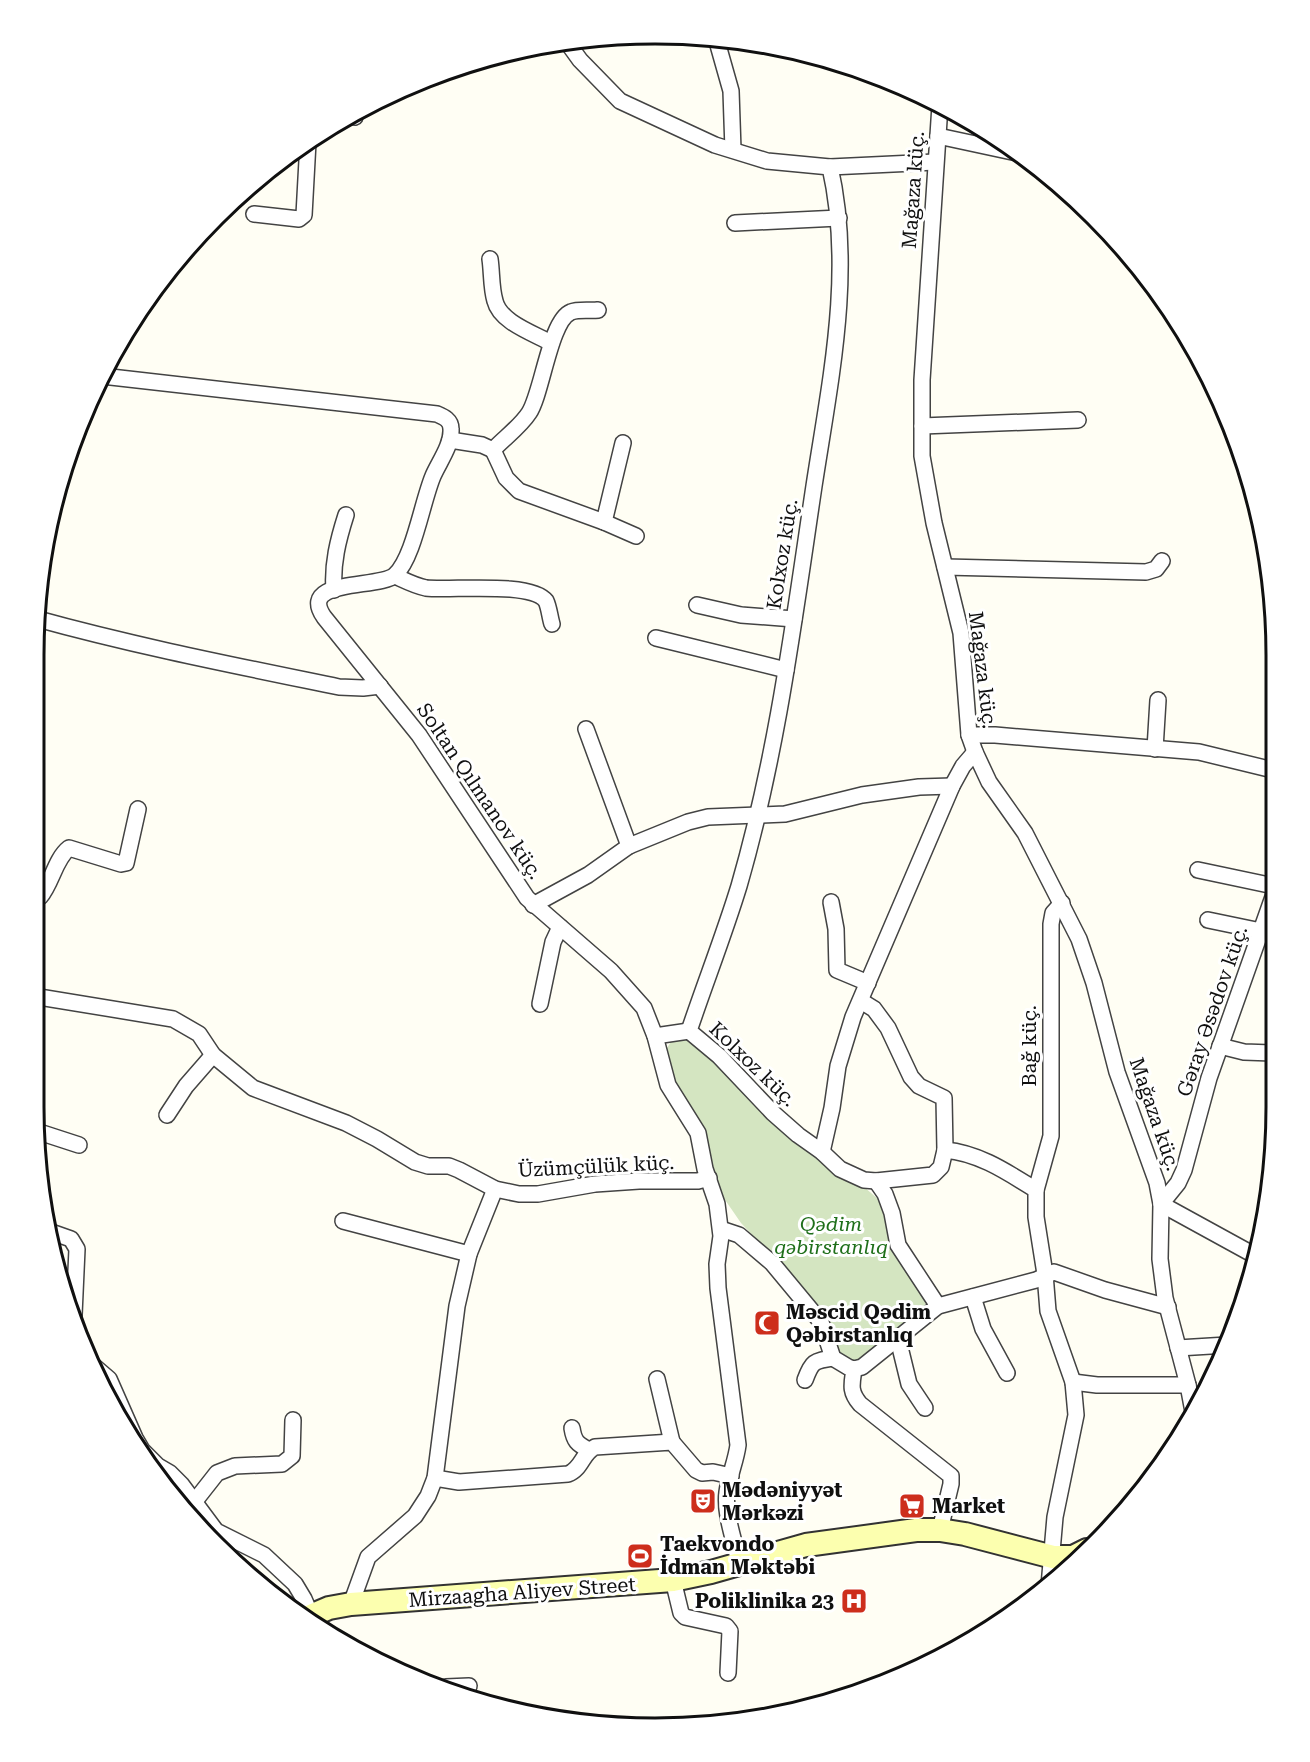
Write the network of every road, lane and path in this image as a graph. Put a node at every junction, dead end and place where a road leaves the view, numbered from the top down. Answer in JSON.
{"nodes":[{"id":1,"x":719,"y":47,"type":"edge"},
{"id":2,"x":572,"y":49,"type":"edge"},
{"id":3,"x":939,"y":114,"type":"edge"},
{"id":4,"x":938,"y":136,"type":"junction"},
{"id":5,"x":998,"y":149,"type":"edge"},
{"id":6,"x":733,"y":150,"type":"junction"},
{"id":7,"x":307,"y":152,"type":"edge"},
{"id":8,"x":936,"y":162,"type":"junction"},
{"id":9,"x":830,"y":167,"type":"junction"},
{"id":10,"x":254,"y":214,"type":"dead end"},
{"id":11,"x":839,"y":218,"type":"junction"},
{"id":12,"x":735,"y":223,"type":"dead end"},
{"id":13,"x":490,"y":259,"type":"dead end"},
{"id":14,"x":598,"y":310,"type":"dead end"},
{"id":15,"x":551,"y":343,"type":"junction"},
{"id":16,"x":111,"y":377,"type":"edge"},
{"id":17,"x":1078,"y":420,"type":"dead end"},
{"id":18,"x":922,"y":426,"type":"junction"},
{"id":19,"x":450,"y":440,"type":"junction"},
{"id":20,"x":623,"y":443,"type":"dead end"},
{"id":21,"x":493,"y":450,"type":"junction"},
{"id":22,"x":346,"y":515,"type":"dead end"},
{"id":23,"x":604,"y":522,"type":"junction"},
{"id":24,"x":636,"y":536,"type":"dead end"},
{"id":25,"x":1162,"y":561,"type":"dead end"},
{"id":26,"x":945,"y":567,"type":"junction"},
{"id":27,"x":395,"y":576,"type":"junction"},
{"id":28,"x":334,"y":590,"type":"junction"},
{"id":29,"x":697,"y":605,"type":"dead end"},
{"id":30,"x":794,"y":619,"type":"junction"},
{"id":31,"x":45,"y":621,"type":"edge"},
{"id":32,"x":552,"y":624,"type":"dead end"},
{"id":33,"x":656,"y":638,"type":"dead end"},
{"id":34,"x":786,"y":670,"type":"junction"},
{"id":35,"x":380,"y":686,"type":"junction"},
{"id":36,"x":1158,"y":700,"type":"dead end"},
{"id":37,"x":586,"y":729,"type":"dead end"},
{"id":38,"x":969,"y":735,"type":"junction"},
{"id":39,"x":1155,"y":749,"type":"junction"},
{"id":40,"x":975,"y":752,"type":"junction"},
{"id":41,"x":1266,"y":768,"type":"edge"},
{"id":42,"x":952,"y":786,"type":"junction"},
{"id":43,"x":138,"y":809,"type":"dead end"},
{"id":44,"x":756,"y":816,"type":"junction"},
{"id":45,"x":629,"y":846,"type":"junction"},
{"id":46,"x":1198,"y":870,"type":"dead end"},
{"id":47,"x":1266,"y":884,"type":"edge"},
{"id":48,"x":44,"y":892,"type":"edge"},
{"id":49,"x":831,"y":902,"type":"dead end"},
{"id":50,"x":1062,"y":903,"type":"junction"},
{"id":51,"x":533,"y":905,"type":"junction"},
{"id":52,"x":1266,"y":917,"type":"edge"},
{"id":53,"x":1208,"y":920,"type":"dead end"},
{"id":54,"x":560,"y":927,"type":"junction"},
{"id":55,"x":1261,"y":931,"type":"junction"},
{"id":56,"x":868,"y":983,"type":"junction"},
{"id":57,"x":44,"y":998,"type":"edge"},
{"id":58,"x":861,"y":1001,"type":"junction"},
{"id":59,"x":540,"y":1005,"type":"dead end"},
{"id":60,"x":689,"y":1031,"type":"junction"},
{"id":61,"x":655,"y":1036,"type":"junction"},
{"id":62,"x":1220,"y":1046,"type":"junction"},
{"id":63,"x":1266,"y":1053,"type":"edge"},
{"id":64,"x":213,"y":1055,"type":"junction"},
{"id":65,"x":166,"y":1114,"type":"dead end"},
{"id":66,"x":45,"y":1134,"type":"edge"},
{"id":67,"x":79,"y":1145,"type":"dead end"},
{"id":68,"x":945,"y":1150,"type":"junction"},
{"id":69,"x":822,"y":1152,"type":"junction"},
{"id":70,"x":709,"y":1178,"type":"junction"},
{"id":71,"x":876,"y":1181,"type":"junction"},
{"id":72,"x":495,"y":1189,"type":"junction"},
{"id":73,"x":1036,"y":1190,"type":"junction"},
{"id":74,"x":1161,"y":1204,"type":"junction"},
{"id":75,"x":343,"y":1221,"type":"dead end"},
{"id":76,"x":721,"y":1229,"type":"junction"},
{"id":77,"x":57,"y":1234,"type":"edge"},
{"id":78,"x":1249,"y":1252,"type":"edge"},
{"id":79,"x":469,"y":1254,"type":"junction"},
{"id":80,"x":1045,"y":1274,"type":"junction"},
{"id":81,"x":973,"y":1297,"type":"junction"},
{"id":82,"x":75,"y":1300,"type":"edge"},
{"id":83,"x":938,"y":1306,"type":"junction"},
{"id":84,"x":1168,"y":1307,"type":"junction"},
{"id":85,"x":898,"y":1339,"type":"junction"},
{"id":86,"x":1218,"y":1346,"type":"edge"},
{"id":87,"x":1178,"y":1348,"type":"junction"},
{"id":88,"x":834,"y":1358,"type":"junction"},
{"id":89,"x":854,"y":1369,"type":"junction"},
{"id":90,"x":1007,"y":1373,"type":"dead end"},
{"id":91,"x":107,"y":1377,"type":"edge"},
{"id":92,"x":657,"y":1379,"type":"dead end"},
{"id":93,"x":805,"y":1380,"type":"dead end"},
{"id":94,"x":1073,"y":1382,"type":"junction"},
{"id":95,"x":1188,"y":1385,"type":"junction"},
{"id":96,"x":116,"y":1396,"type":"edge"},
{"id":97,"x":1191,"y":1401,"type":"edge"},
{"id":98,"x":925,"y":1408,"type":"dead end"},
{"id":99,"x":293,"y":1420,"type":"dead end"},
{"id":100,"x":572,"y":1428,"type":"dead end"},
{"id":101,"x":672,"y":1442,"type":"junction"},
{"id":102,"x":589,"y":1450,"type":"junction"},
{"id":103,"x":163,"y":1470,"type":"edge"},
{"id":104,"x":731,"y":1476,"type":"junction"},
{"id":105,"x":435,"y":1478,"type":"junction"},
{"id":106,"x":195,"y":1501,"type":"junction"},
{"id":107,"x":940,"y":1530,"type":"junction"},
{"id":108,"x":1053,"y":1557,"type":"junction"},
{"id":109,"x":1068,"y":1557,"type":"edge"},
{"id":110,"x":740,"y":1563,"type":"junction"},
{"id":111,"x":1051,"y":1573,"type":"edge"},
{"id":112,"x":672,"y":1580,"type":"junction"},
{"id":113,"x":351,"y":1604,"type":"junction"},
{"id":114,"x":307,"y":1610,"type":"edge"},
{"id":115,"x":315,"y":1615,"type":"edge"},
{"id":116,"x":728,"y":1672,"type":"dead end"},
{"id":117,"x":459,"y":1686,"type":"edge"},
{"id":118,"x":469,"y":1686,"type":"dead end"}],
"edges":[{"from":1,"to":6,"type":"street"},
{"from":2,"to":6,"type":"street"},
{"from":3,"to":4,"type":"street","name":"Mağaza küç."},
{"from":4,"to":5,"type":"street"},
{"from":4,"to":8,"type":"street","name":"Mağaza küç."},
{"from":6,"to":9,"type":"street"},
{"from":7,"to":10,"type":"street"},
{"from":8,"to":9,"type":"street"},
{"from":8,"to":18,"type":"street","name":"Mağaza küç."},
{"from":9,"to":11,"type":"street","name":"Kolxoz küç."},
{"from":11,"to":12,"type":"street"},
{"from":11,"to":30,"type":"street","name":"Kolxoz küç."},
{"from":13,"to":15,"type":"street"},
{"from":14,"to":15,"type":"street"},
{"from":15,"to":21,"type":"street"},
{"from":16,"to":19,"type":"street"},
{"from":17,"to":18,"type":"street"},
{"from":18,"to":26,"type":"street","name":"Mağaza küç."},
{"from":19,"to":21,"type":"street"},
{"from":19,"to":27,"type":"street"},
{"from":20,"to":23,"type":"street"},
{"from":21,"to":23,"type":"street"},
{"from":22,"to":28,"type":"street"},
{"from":23,"to":24,"type":"street"},
{"from":25,"to":26,"type":"street"},
{"from":26,"to":38,"type":"street","name":"Mağaza küç."},
{"from":27,"to":28,"type":"street"},
{"from":27,"to":32,"type":"street"},
{"from":28,"to":35,"type":"street","name":"Soltan Qılmanov küç."},
{"from":29,"to":30,"type":"street"},
{"from":30,"to":34,"type":"street","name":"Kolxoz küç."},
{"from":31,"to":35,"type":"street"},
{"from":33,"to":34,"type":"street"},
{"from":34,"to":44,"type":"street","name":"Kolxoz küç."},
{"from":35,"to":51,"type":"street","name":"Soltan Qılmanov küç."},
{"from":36,"to":39,"type":"street"},
{"from":37,"to":45,"type":"street"},
{"from":38,"to":39,"type":"street"},
{"from":38,"to":40,"type":"street","name":"Mağaza küç."},
{"from":39,"to":41,"type":"street"},
{"from":40,"to":42,"type":"street"},
{"from":40,"to":50,"type":"street","name":"Mağaza küç."},
{"from":42,"to":44,"type":"street"},
{"from":42,"to":56,"type":"street"},
{"from":43,"to":48,"type":"street"},
{"from":44,"to":45,"type":"street"},
{"from":44,"to":60,"type":"street","name":"Kolxoz küç."},
{"from":45,"to":51,"type":"street"},
{"from":46,"to":47,"type":"street"},
{"from":49,"to":56,"type":"street"},
{"from":50,"to":73,"type":"street","name":"Bağ küç."},
{"from":50,"to":74,"type":"street","name":"Mağaza küç."},
{"from":51,"to":54,"type":"street","name":"Soltan Qılmanov küç."},
{"from":52,"to":55,"type":"street","name":"Gəray Əsədov küç."},
{"from":53,"to":55,"type":"street"},
{"from":54,"to":59,"type":"street"},
{"from":54,"to":61,"type":"street","name":"Soltan Qılmanov küç."},
{"from":55,"to":62,"type":"street","name":"Gəray Əsədov küç."},
{"from":56,"to":58,"type":"street"},
{"from":57,"to":64,"type":"street","name":"Üzümçülük küç."},
{"from":58,"to":68,"type":"street"},
{"from":58,"to":69,"type":"street"},
{"from":60,"to":61,"type":"street"},
{"from":60,"to":69,"type":"street","name":"Kolxoz küç."},
{"from":61,"to":70,"type":"street","name":"Soltan Qılmanov küç."},
{"from":62,"to":63,"type":"street"},
{"from":62,"to":74,"type":"street","name":"Gəray Əsədov küç."},
{"from":64,"to":65,"type":"street"},
{"from":64,"to":72,"type":"street","name":"Üzümçülük küç."},
{"from":66,"to":67,"type":"street"},
{"from":68,"to":71,"type":"street"},
{"from":68,"to":73,"type":"street"},
{"from":69,"to":71,"type":"street","name":"Kolxoz küç."},
{"from":70,"to":72,"type":"street","name":"Üzümçülük küç."},
{"from":70,"to":76,"type":"street","name":"Soltan Qılmanov küç."},
{"from":71,"to":83,"type":"street"},
{"from":72,"to":79,"type":"street"},
{"from":73,"to":80,"type":"street"},
{"from":74,"to":78,"type":"street"},
{"from":74,"to":84,"type":"street"},
{"from":75,"to":79,"type":"street"},
{"from":76,"to":88,"type":"street"},
{"from":76,"to":104,"type":"street","name":"Soltan Qılmanov küç."},
{"from":77,"to":82,"type":"street"},
{"from":79,"to":105,"type":"street"},
{"from":80,"to":81,"type":"street"},
{"from":80,"to":84,"type":"street"},
{"from":80,"to":94,"type":"street"},
{"from":81,"to":83,"type":"street"},
{"from":81,"to":90,"type":"street"},
{"from":83,"to":85,"type":"street"},
{"from":84,"to":87,"type":"street"},
{"from":85,"to":89,"type":"street"},
{"from":85,"to":98,"type":"street"},
{"from":86,"to":87,"type":"street"},
{"from":87,"to":95,"type":"street"},
{"from":88,"to":89,"type":"street"},
{"from":88,"to":93,"type":"street"},
{"from":89,"to":107,"type":"street"},
{"from":91,"to":96,"type":"street"},
{"from":92,"to":101,"type":"street"},
{"from":94,"to":95,"type":"street"},
{"from":94,"to":108,"type":"street"},
{"from":95,"to":97,"type":"street"},
{"from":99,"to":106,"type":"street"},
{"from":100,"to":102,"type":"street"},
{"from":101,"to":102,"type":"street"},
{"from":101,"to":104,"type":"street"},
{"from":102,"to":105,"type":"street"},
{"from":103,"to":106,"type":"street"},
{"from":104,"to":110,"type":"street","name":"Soltan Qılmanov küç."},
{"from":105,"to":113,"type":"street"},
{"from":106,"to":114,"type":"street"},
{"from":107,"to":108,"type":"street","name":"Mirzaagha Aliyev Street"},
{"from":107,"to":110,"type":"street","name":"Mirzaagha Aliyev Street"},
{"from":108,"to":109,"type":"street","name":"Mirzaagha Aliyev Street"},
{"from":108,"to":111,"type":"street"},
{"from":110,"to":112,"type":"street","name":"Mirzaagha Aliyev Street"},
{"from":112,"to":113,"type":"street","name":"Mirzaagha Aliyev Street"},
{"from":112,"to":116,"type":"street"},
{"from":113,"to":115,"type":"street","name":"Mirzaagha Aliyev Street"},
{"from":117,"to":118,"type":"street"}]}
